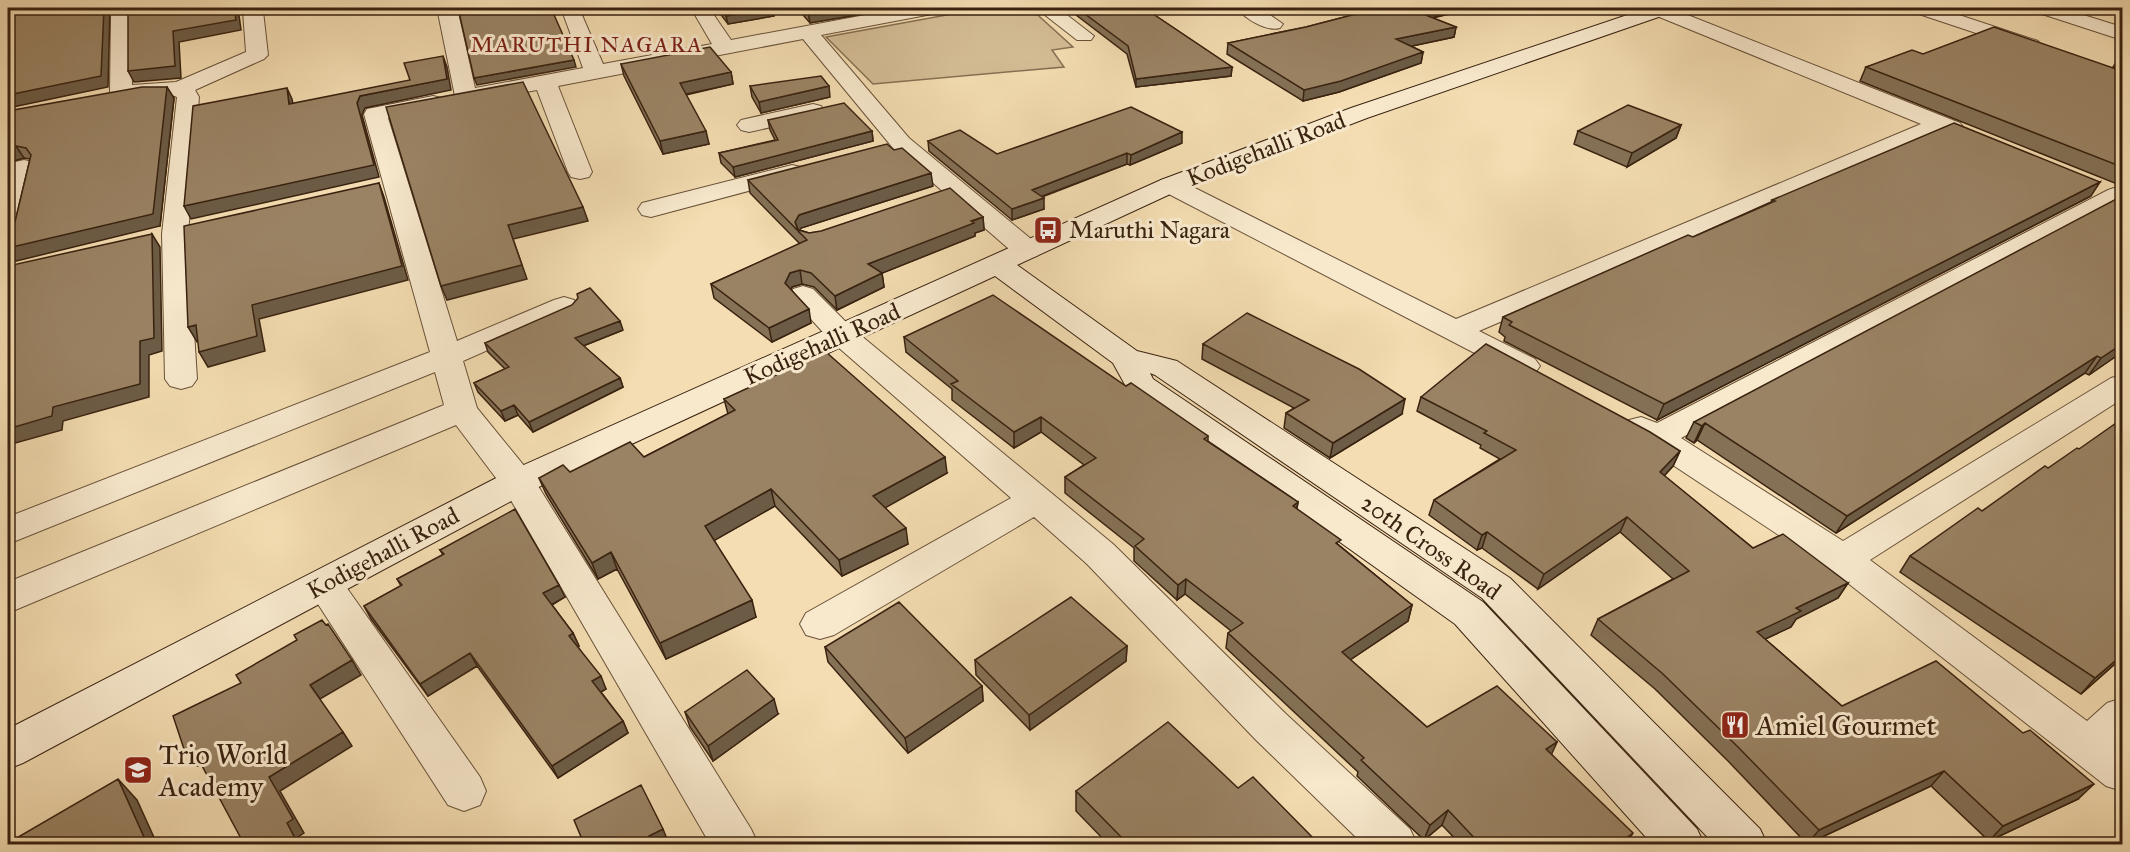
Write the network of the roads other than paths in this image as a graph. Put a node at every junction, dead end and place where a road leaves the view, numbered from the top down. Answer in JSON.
{"nodes":[{"id":1,"x":121,"y":8,"type":"edge"},
{"id":2,"x":447,"y":8,"type":"edge"},
{"id":3,"x":570,"y":8,"type":"edge"},
{"id":4,"x":700,"y":8,"type":"edge"},
{"id":5,"x":932,"y":8,"type":"edge"},
{"id":6,"x":1046,"y":8,"type":"edge"},
{"id":7,"x":1247,"y":8,"type":"edge"},
{"id":8,"x":1920,"y":8,"type":"edge"},
{"id":9,"x":2043,"y":8,"type":"edge"},
{"id":10,"x":1663,"y":9,"type":"edge"},
{"id":11,"x":253,"y":11,"type":"dead end"},
{"id":12,"x":853,"y":15,"type":"edge"},
{"id":13,"x":1274,"y":24,"type":"dead end"},
{"id":14,"x":807,"y":31,"type":"junction"},
{"id":15,"x":2122,"y":34,"type":"edge"},
{"id":16,"x":1084,"y":36,"type":"dead end"},
{"id":17,"x":725,"y":47,"type":"junction"},
{"id":18,"x":2052,"y":53,"type":"edge"},
{"id":19,"x":595,"y":72,"type":"junction"},
{"id":20,"x":545,"y":82,"type":"junction"},
{"id":21,"x":179,"y":89,"type":"junction"},
{"id":22,"x":466,"y":96,"type":"junction"},
{"id":23,"x":865,"y":99,"type":"junction"},
{"id":24,"x":1941,"y":124,"type":"junction"},
{"id":25,"x":749,"y":125,"type":"dead end"},
{"id":26,"x":1974,"y":137,"type":"edge"},
{"id":27,"x":24,"y":167,"type":"edge"},
{"id":28,"x":810,"y":167,"type":"edge"},
{"id":29,"x":580,"y":172,"type":"dead end"},
{"id":30,"x":1170,"y":185,"type":"junction"},
{"id":31,"x":2112,"y":193,"type":"edge"},
{"id":32,"x":651,"y":209,"type":"dead end"},
{"id":33,"x":8,"y":234,"type":"edge"},
{"id":34,"x":1027,"y":250,"type":"junction"},
{"id":35,"x":998,"y":265,"type":"junction"},
{"id":36,"x":803,"y":294,"type":"dead end"},
{"id":37,"x":564,"y":306,"type":"edge"},
{"id":38,"x":1456,"y":330,"type":"junction"},
{"id":39,"x":842,"y":335,"type":"junction"},
{"id":40,"x":445,"y":357,"type":"junction"},
{"id":41,"x":1126,"y":358,"type":"junction"},
{"id":42,"x":181,"y":378,"type":"dead end"},
{"id":43,"x":1551,"y":381,"type":"edge"},
{"id":44,"x":2122,"y":385,"type":"edge"},
{"id":45,"x":462,"y":410,"type":"junction"},
{"id":46,"x":1615,"y":414,"type":"edge"},
{"id":47,"x":1657,"y":437,"type":"junction"},
{"id":48,"x":518,"y":482,"type":"junction"},
{"id":49,"x":1036,"y":500,"type":"junction"},
{"id":50,"x":8,"y":531,"type":"edge"},
{"id":51,"x":1843,"y":559,"type":"junction"},
{"id":52,"x":324,"y":584,"type":"junction"},
{"id":53,"x":8,"y":598,"type":"edge"},
{"id":54,"x":820,"y":624,"type":"dead end"},
{"id":55,"x":2122,"y":716,"type":"edge"},
{"id":56,"x":2089,"y":746,"type":"junction"},
{"id":57,"x":8,"y":750,"type":"edge"},
{"id":58,"x":2122,"y":772,"type":"edge"},
{"id":59,"x":464,"y":791,"type":"dead end"},
{"id":60,"x":735,"y":844,"type":"edge"},
{"id":61,"x":1394,"y":844,"type":"edge"},
{"id":62,"x":1682,"y":844,"type":"edge"},
{"id":63,"x":1744,"y":844,"type":"edge"}],
"edges":[{"from":1,"to":21,"type":"street"},
{"from":2,"to":22,"type":"street"},
{"from":3,"to":19,"type":"street"},
{"from":4,"to":17,"type":"street"},
{"from":5,"to":12,"type":"street"},
{"from":6,"to":16,"type":"street"},
{"from":7,"to":13,"type":"street"},
{"from":8,"to":18,"type":"street"},
{"from":9,"to":15,"type":"street"},
{"from":10,"to":24,"type":"street"},
{"from":10,"to":30,"type":"street","name":"Kodigehalli Road"},
{"from":11,"to":21,"type":"street"},
{"from":12,"to":14,"type":"street"},
{"from":14,"to":17,"type":"street"},
{"from":14,"to":23,"type":"street"},
{"from":17,"to":19,"type":"street"},
{"from":19,"to":20,"type":"street"},
{"from":20,"to":22,"type":"street"},
{"from":20,"to":29,"type":"street"},
{"from":21,"to":42,"type":"street"},
{"from":22,"to":40,"type":"street"},
{"from":23,"to":25,"type":"street"},
{"from":23,"to":34,"type":"street"},
{"from":24,"to":26,"type":"street"},
{"from":24,"to":38,"type":"street"},
{"from":27,"to":33,"type":"street"},
{"from":28,"to":32,"type":"street"},
{"from":30,"to":34,"type":"street","name":"Kodigehalli Road"},
{"from":30,"to":38,"type":"street"},
{"from":31,"to":47,"type":"street"},
{"from":34,"to":35,"type":"street","name":"Kodigehalli Road"},
{"from":35,"to":39,"type":"street","name":"Kodigehalli Road"},
{"from":35,"to":41,"type":"street","name":"20th Cross Road"},
{"from":36,"to":39,"type":"street"},
{"from":37,"to":40,"type":"street"},
{"from":38,"to":43,"type":"street"},
{"from":39,"to":48,"type":"street","name":"Kodigehalli Road"},
{"from":39,"to":49,"type":"street"},
{"from":40,"to":45,"type":"street"},
{"from":40,"to":50,"type":"street"},
{"from":41,"to":62,"type":"street","name":"20th Cross Road"},
{"from":41,"to":63,"type":"street","name":"20th Cross Road"},
{"from":44,"to":51,"type":"street"},
{"from":45,"to":48,"type":"street"},
{"from":45,"to":53,"type":"street"},
{"from":46,"to":47,"type":"street"},
{"from":47,"to":51,"type":"street"},
{"from":48,"to":52,"type":"street","name":"Kodigehalli Road"},
{"from":48,"to":60,"type":"street"},
{"from":49,"to":54,"type":"street"},
{"from":49,"to":61,"type":"street"},
{"from":51,"to":56,"type":"street"},
{"from":52,"to":57,"type":"street","name":"Kodigehalli Road"},
{"from":52,"to":59,"type":"street"},
{"from":55,"to":56,"type":"street"},
{"from":56,"to":58,"type":"street"}]}
